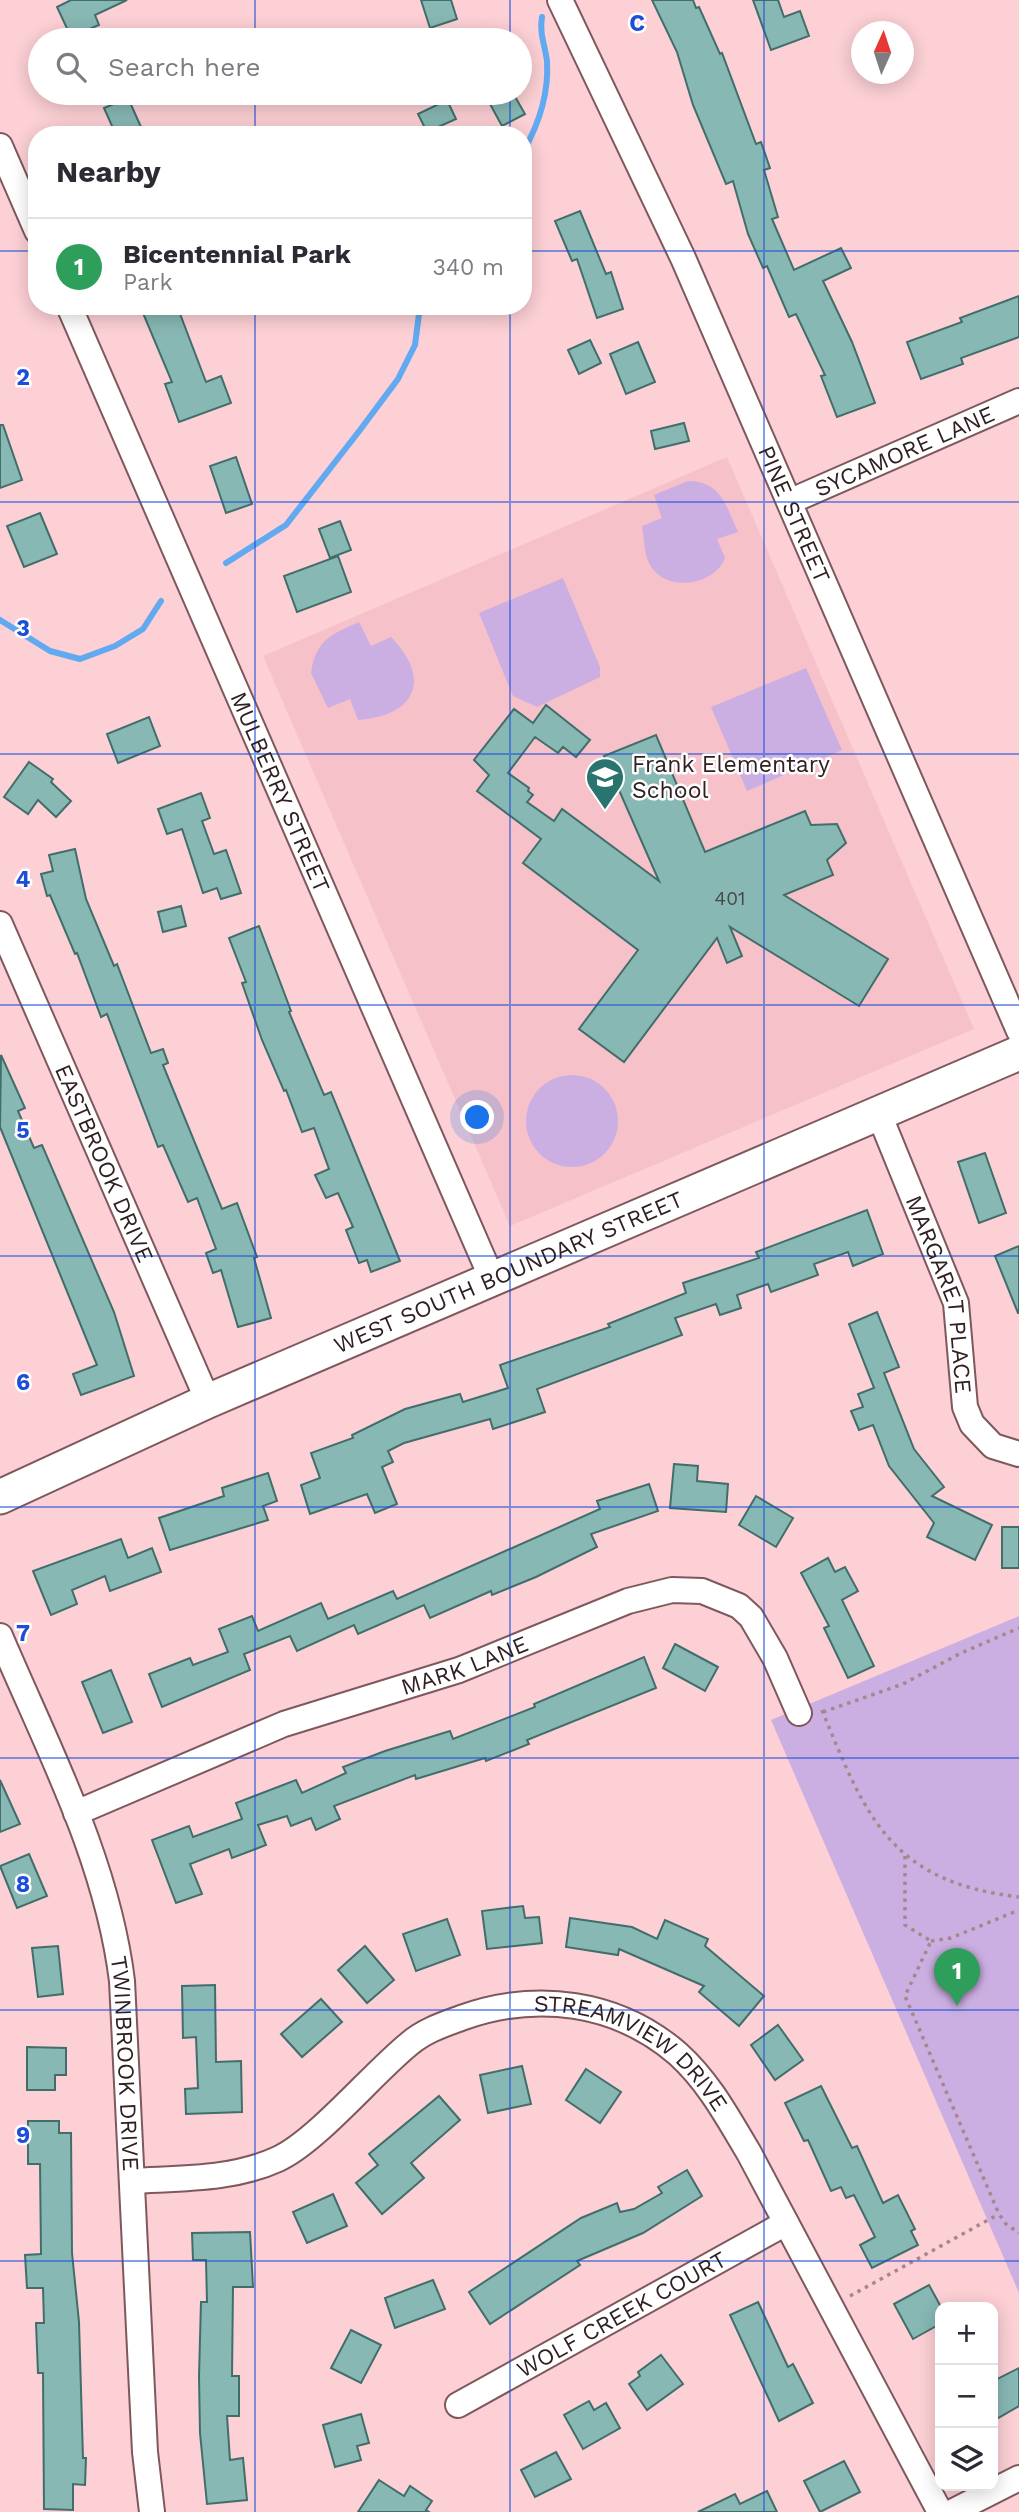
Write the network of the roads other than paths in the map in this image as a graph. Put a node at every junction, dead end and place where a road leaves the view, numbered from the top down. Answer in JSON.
{"nodes":[{"id":1,"x":559,"y":0,"type":"edge"},
{"id":2,"x":0,"y":146,"type":"edge"},
{"id":3,"x":28,"y":210,"type":"edge"},
{"id":4,"x":73,"y":315,"type":"edge"},
{"id":5,"x":1019,"y":401,"type":"edge"},
{"id":6,"x":791,"y":500,"type":"junction"},
{"id":7,"x":0,"y":924,"type":"edge"},
{"id":8,"x":1019,"y":1031,"type":"edge"},
{"id":9,"x":1019,"y":1053,"type":"edge"},
{"id":10,"x":879,"y":1114,"type":"junction"},
{"id":11,"x":492,"y":1279,"type":"junction"},
{"id":12,"x":208,"y":1401,"type":"junction"},
{"id":13,"x":1019,"y":1454,"type":"edge"},
{"id":14,"x":0,"y":1497,"type":"edge"},
{"id":15,"x":0,"y":1636,"type":"edge"},
{"id":16,"x":814,"y":1710,"type":"road end"},
{"id":17,"x":76,"y":1813,"type":"junction"},
{"id":18,"x":132,"y":2181,"type":"junction"},
{"id":19,"x":786,"y":2223,"type":"junction"},
{"id":20,"x":458,"y":2405,"type":"dead end"},
{"id":21,"x":1019,"y":2477,"type":"edge"},
{"id":22,"x":152,"y":2512,"type":"edge"},
{"id":23,"x":940,"y":2512,"type":"edge"},
{"id":24,"x":952,"y":2512,"type":"edge"}],
"edges":[{"from":1,"to":6,"type":"street","name":"PINE STREET"},
{"from":2,"to":3,"type":"street"},
{"from":4,"to":11,"type":"street","name":"MULBERRY STREET"},
{"from":5,"to":6,"type":"street","name":"SYCAMORE LANE"},
{"from":6,"to":8,"type":"street","name":"PINE STREET"},
{"from":7,"to":12,"type":"street","name":"EASTBROOK DRIVE"},
{"from":9,"to":10,"type":"street","name":"WEST SOUTH BOUNDARY STREET"},
{"from":10,"to":11,"type":"street","name":"WEST SOUTH BOUNDARY STREET"},
{"from":10,"to":13,"type":"street","name":"MARGARET PLACE"},
{"from":11,"to":12,"type":"street","name":"WEST SOUTH BOUNDARY STREET"},
{"from":12,"to":14,"type":"street","name":"WEST SOUTH BOUNDARY STREET"},
{"from":15,"to":17,"type":"street","name":"TWINBROOK DRIVE"},
{"from":16,"to":17,"type":"street","name":"MARK LANE"},
{"from":17,"to":18,"type":"street","name":"TWINBROOK DRIVE"},
{"from":18,"to":19,"type":"street","name":"STREAMVIEW DRIVE"},
{"from":18,"to":22,"type":"street","name":"TWINBROOK DRIVE"},
{"from":19,"to":20,"type":"street","name":"WOLF CREEK COURT"},
{"from":19,"to":23,"type":"street","name":"STREAMVIEW DRIVE"},
{"from":21,"to":24,"type":"street"}]}
